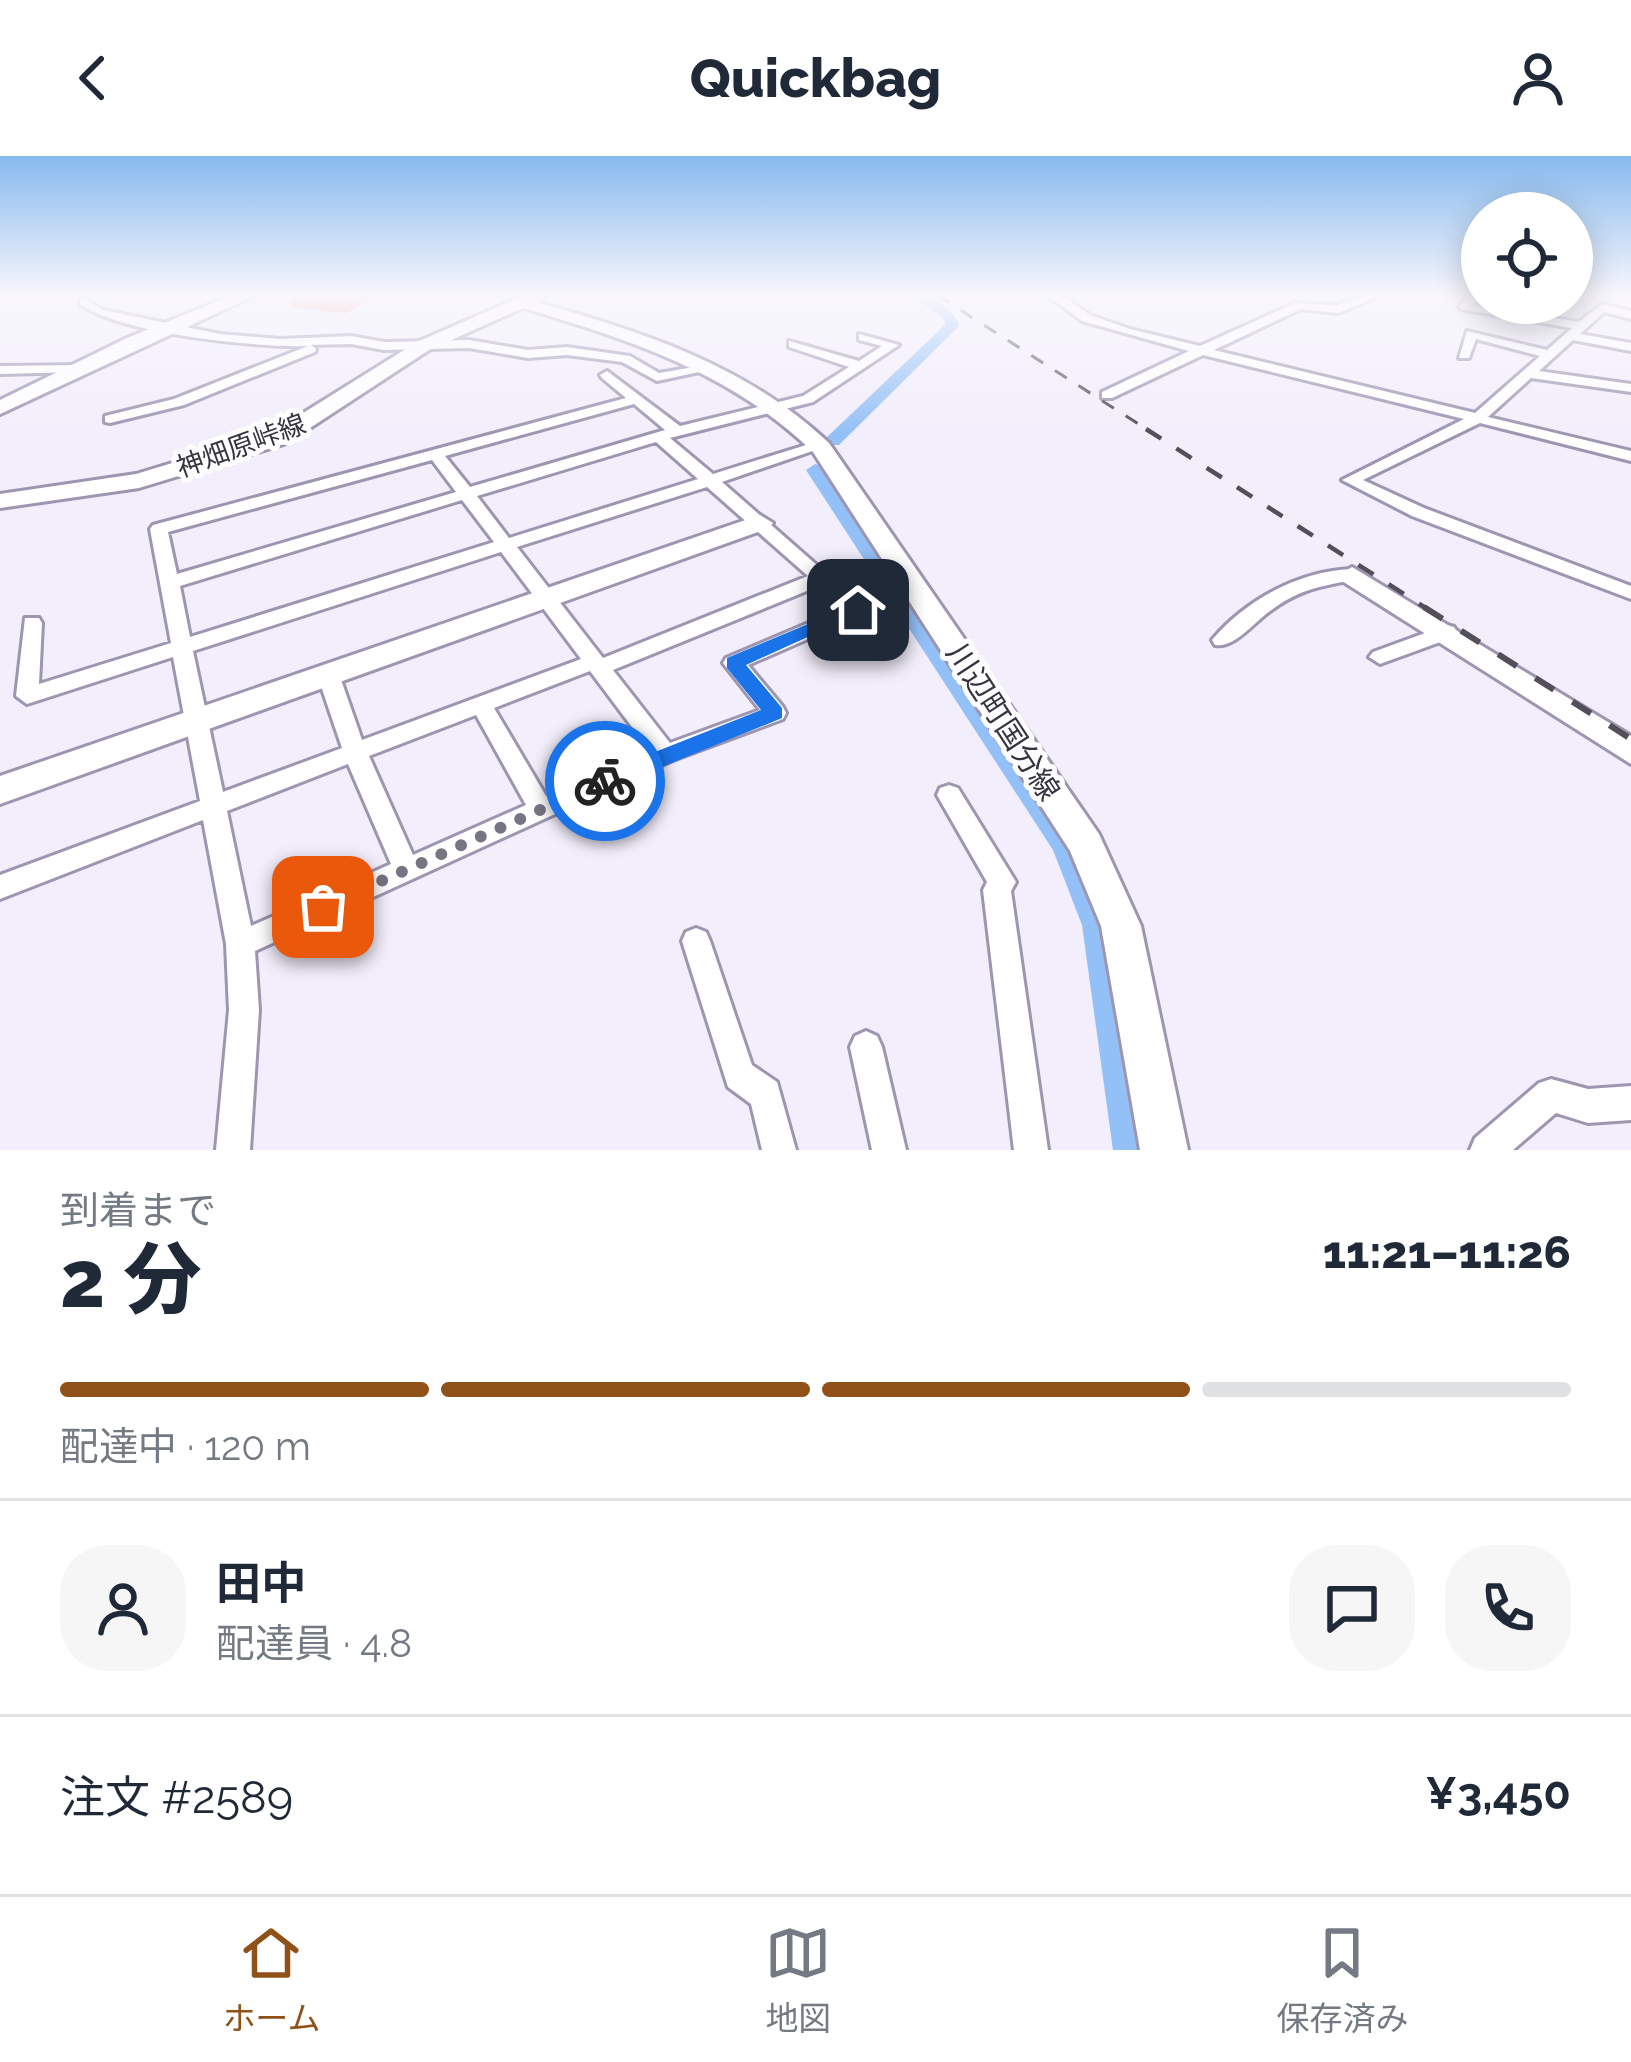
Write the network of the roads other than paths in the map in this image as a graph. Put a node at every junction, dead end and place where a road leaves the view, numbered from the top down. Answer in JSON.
{"nodes":[{"id":1,"x":137,"y":341,"type":"edge"},
{"id":2,"x":262,"y":341,"type":"edge"},
{"id":3,"x":327,"y":341,"type":"edge"},
{"id":4,"x":333,"y":341,"type":"edge"},
{"id":5,"x":341,"y":341,"type":"edge"},
{"id":6,"x":435,"y":341,"type":"edge"},
{"id":7,"x":645,"y":341,"type":"edge"},
{"id":8,"x":879,"y":341,"type":"edge"},
{"id":9,"x":1167,"y":341,"type":"edge"},
{"id":10,"x":1222,"y":341,"type":"edge"},
{"id":11,"x":1469,"y":341,"type":"edge"},
{"id":12,"x":1499,"y":341,"type":"edge"},
{"id":13,"x":1565,"y":341,"type":"edge"},
{"id":14,"x":794,"y":344,"type":"dead end"},
{"id":15,"x":424,"y":346,"type":"junction"},
{"id":16,"x":1202,"y":351,"type":"junction"},
{"id":17,"x":1550,"y":355,"type":"junction"},
{"id":18,"x":1464,"y":356,"type":"dead end"},
{"id":19,"x":860,"y":366,"type":"junction"},
{"id":20,"x":77,"y":368,"type":"junction"},
{"id":21,"x":710,"y":368,"type":"junction"},
{"id":22,"x":0,"y":370,"type":"edge"},
{"id":23,"x":1532,"y":374,"type":"junction"},
{"id":24,"x":607,"y":375,"type":"dead end"},
{"id":25,"x":1631,"y":388,"type":"edge"},
{"id":26,"x":1107,"y":394,"type":"dead end"},
{"id":27,"x":637,"y":399,"type":"junction"},
{"id":28,"x":779,"y":407,"type":"junction"},
{"id":29,"x":0,"y":408,"type":"edge"},
{"id":30,"x":110,"y":419,"type":"dead end"},
{"id":31,"x":1478,"y":419,"type":"junction"},
{"id":32,"x":668,"y":434,"type":"junction"},
{"id":33,"x":819,"y":446,"type":"junction"},
{"id":34,"x":435,"y":454,"type":"junction"},
{"id":35,"x":1631,"y":456,"type":"edge"},
{"id":36,"x":711,"y":478,"type":"junction"},
{"id":37,"x":468,"y":492,"type":"junction"},
{"id":38,"x":0,"y":501,"type":"edge"},
{"id":39,"x":760,"y":523,"type":"junction"},
{"id":40,"x":507,"y":544,"type":"junction"},
{"id":41,"x":1352,"y":575,"type":"joint"},
{"id":42,"x":821,"y":578,"type":"junction"},
{"id":43,"x":169,"y":583,"type":"junction"},
{"id":44,"x":1631,"y":593,"type":"edge"},
{"id":45,"x":549,"y":597,"type":"junction"},
{"id":46,"x":32,"y":623,"type":"dead end"},
{"id":47,"x":1447,"y":632,"type":"junction"},
{"id":48,"x":1222,"y":640,"type":"dead end"},
{"id":49,"x":182,"y":647,"type":"junction"},
{"id":50,"x":1380,"y":657,"type":"dead end"},
{"id":51,"x":597,"y":664,"type":"junction"},
{"id":52,"x":328,"y":674,"type":"junction"},
{"id":53,"x":482,"y":704,"type":"junction"},
{"id":54,"x":196,"y":721,"type":"junction"},
{"id":55,"x":355,"y":752,"type":"junction"},
{"id":56,"x":1631,"y":752,"type":"edge"},
{"id":57,"x":665,"y":754,"type":"junction"},
{"id":58,"x":0,"y":790,"type":"edge"},
{"id":59,"x":949,"y":795,"type":"dead end"},
{"id":60,"x":212,"y":806,"type":"junction"},
{"id":61,"x":542,"y":809,"type":"junction"},
{"id":62,"x":407,"y":871,"type":"junction"},
{"id":63,"x":0,"y":887,"type":"edge"},
{"id":64,"x":696,"y":941,"type":"dead end"},
{"id":65,"x":239,"y":944,"type":"junction"},
{"id":66,"x":866,"y":1047,"type":"dead end"},
{"id":67,"x":1631,"y":1103,"type":"edge"},
{"id":68,"x":233,"y":1150,"type":"edge"},
{"id":69,"x":779,"y":1150,"type":"edge"},
{"id":70,"x":889,"y":1150,"type":"edge"},
{"id":71,"x":1030,"y":1150,"type":"edge"},
{"id":72,"x":1164,"y":1150,"type":"edge"},
{"id":73,"x":1487,"y":1150,"type":"edge"}],
"edges":[{"from":1,"to":20,"type":"street"},
{"from":2,"to":3,"type":"street"},
{"from":4,"to":30,"type":"street"},
{"from":5,"to":15,"type":"street"},
{"from":6,"to":15,"type":"street","name":"神畑原峠線"},
{"from":7,"to":21,"type":"street","name":"川辺町国分線"},
{"from":8,"to":19,"type":"street"},
{"from":9,"to":16,"type":"street"},
{"from":10,"to":16,"type":"street"},
{"from":11,"to":18,"type":"street"},
{"from":12,"to":17,"type":"street"},
{"from":13,"to":17,"type":"street"},
{"from":14,"to":19,"type":"street"},
{"from":15,"to":21,"type":"street"},
{"from":15,"to":38,"type":"street","name":"神畑原峠線"},
{"from":16,"to":26,"type":"street"},
{"from":16,"to":31,"type":"street"},
{"from":17,"to":23,"type":"street"},
{"from":19,"to":28,"type":"street"},
{"from":20,"to":22,"type":"street"},
{"from":20,"to":29,"type":"street"},
{"from":21,"to":28,"type":"street","name":"川辺町国分線"},
{"from":23,"to":25,"type":"street"},
{"from":23,"to":31,"type":"street"},
{"from":24,"to":27,"type":"street"},
{"from":27,"to":32,"type":"street"},
{"from":27,"to":34,"type":"street"},
{"from":28,"to":32,"type":"street"},
{"from":28,"to":33,"type":"street","name":"川辺町国分線"},
{"from":31,"to":35,"type":"street"},
{"from":31,"to":44,"type":"street"},
{"from":32,"to":36,"type":"street"},
{"from":32,"to":37,"type":"street"},
{"from":33,"to":36,"type":"street"},
{"from":33,"to":72,"type":"street","name":"川辺町国分線"},
{"from":34,"to":37,"type":"street"},
{"from":34,"to":43,"type":"street"},
{"from":36,"to":39,"type":"street"},
{"from":36,"to":40,"type":"street"},
{"from":37,"to":40,"type":"street"},
{"from":37,"to":43,"type":"street"},
{"from":39,"to":42,"type":"street"},
{"from":39,"to":45,"type":"street"},
{"from":40,"to":45,"type":"street"},
{"from":40,"to":49,"type":"street"},
{"from":41,"to":47,"type":"street"},
{"from":41,"to":48,"type":"street"},
{"from":42,"to":51,"type":"street"},
{"from":42,"to":57,"type":"street"},
{"from":43,"to":49,"type":"street"},
{"from":45,"to":51,"type":"street"},
{"from":45,"to":52,"type":"street"},
{"from":46,"to":49,"type":"street"},
{"from":47,"to":50,"type":"street"},
{"from":47,"to":56,"type":"street"},
{"from":49,"to":54,"type":"street"},
{"from":51,"to":53,"type":"street"},
{"from":51,"to":57,"type":"street"},
{"from":52,"to":54,"type":"street"},
{"from":52,"to":55,"type":"street"},
{"from":53,"to":55,"type":"street"},
{"from":53,"to":61,"type":"street"},
{"from":54,"to":58,"type":"street"},
{"from":54,"to":60,"type":"street"},
{"from":55,"to":60,"type":"street"},
{"from":55,"to":62,"type":"street"},
{"from":57,"to":61,"type":"street"},
{"from":59,"to":71,"type":"street"},
{"from":60,"to":63,"type":"street"},
{"from":60,"to":65,"type":"street"},
{"from":61,"to":62,"type":"street"},
{"from":62,"to":65,"type":"street"},
{"from":64,"to":69,"type":"street"},
{"from":65,"to":68,"type":"street"},
{"from":66,"to":70,"type":"street"},
{"from":67,"to":73,"type":"street"}]}
